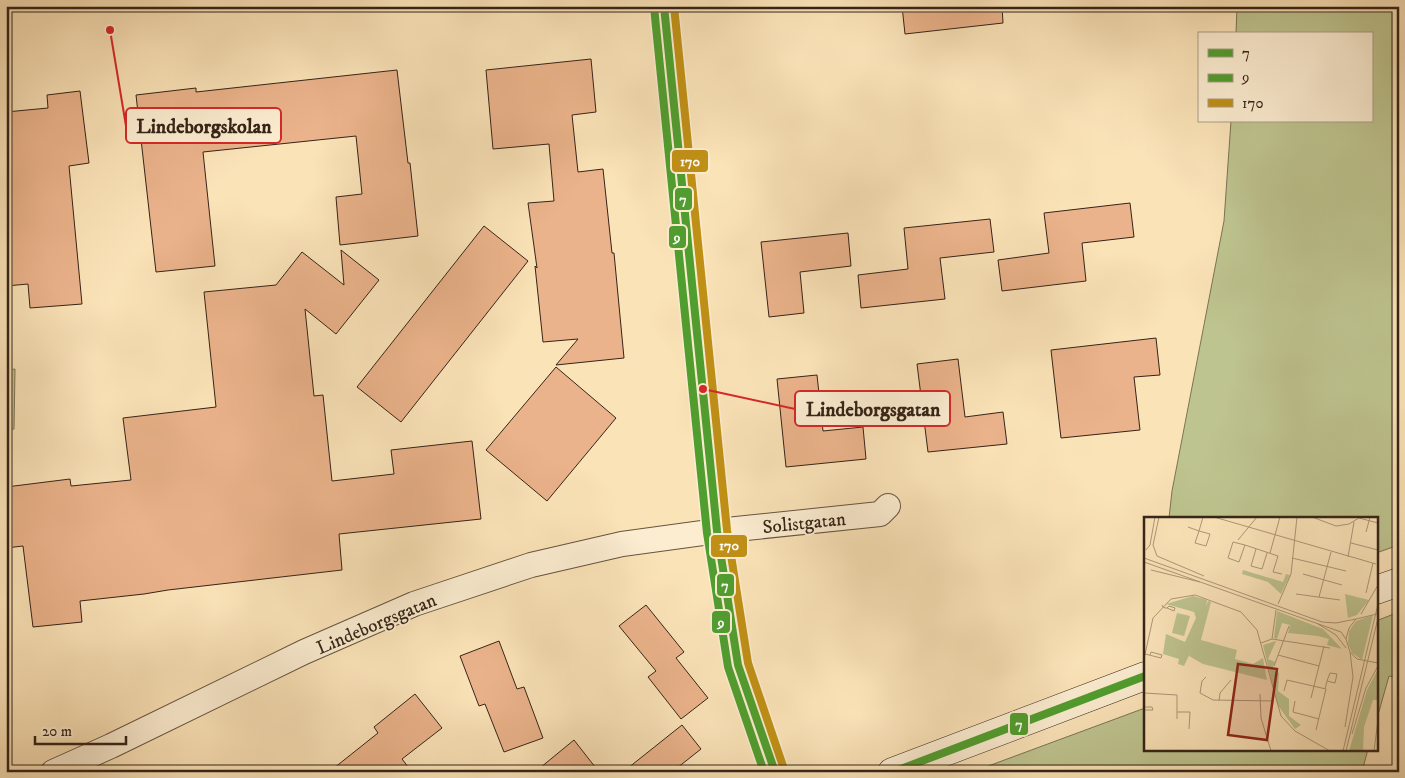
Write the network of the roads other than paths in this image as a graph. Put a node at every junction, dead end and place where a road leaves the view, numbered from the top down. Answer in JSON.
{"nodes":[{"id":1,"x":664,"y":6,"type":"edge"},
{"id":2,"x":888,"y":506,"type":"dead end"},
{"id":3,"x":717,"y":531,"type":"junction"},
{"id":4,"x":1399,"y":582,"type":"edge"},
{"id":5,"x":1378,"y":589,"type":"edge"},
{"id":6,"x":1142,"y":677,"type":"edge"},
{"id":7,"x":53,"y":772,"type":"edge"},
{"id":8,"x":775,"y":772,"type":"edge"},
{"id":9,"x":892,"y":772,"type":"edge"}],
"edges":[{"from":1,"to":3,"type":"street"},
{"from":2,"to":3,"type":"street","name":"Solistgatan"},
{"from":3,"to":7,"type":"street","name":"Lindeborgsgatan"},
{"from":3,"to":8,"type":"street"},
{"from":4,"to":5,"type":"street"},
{"from":6,"to":9,"type":"street"}]}
